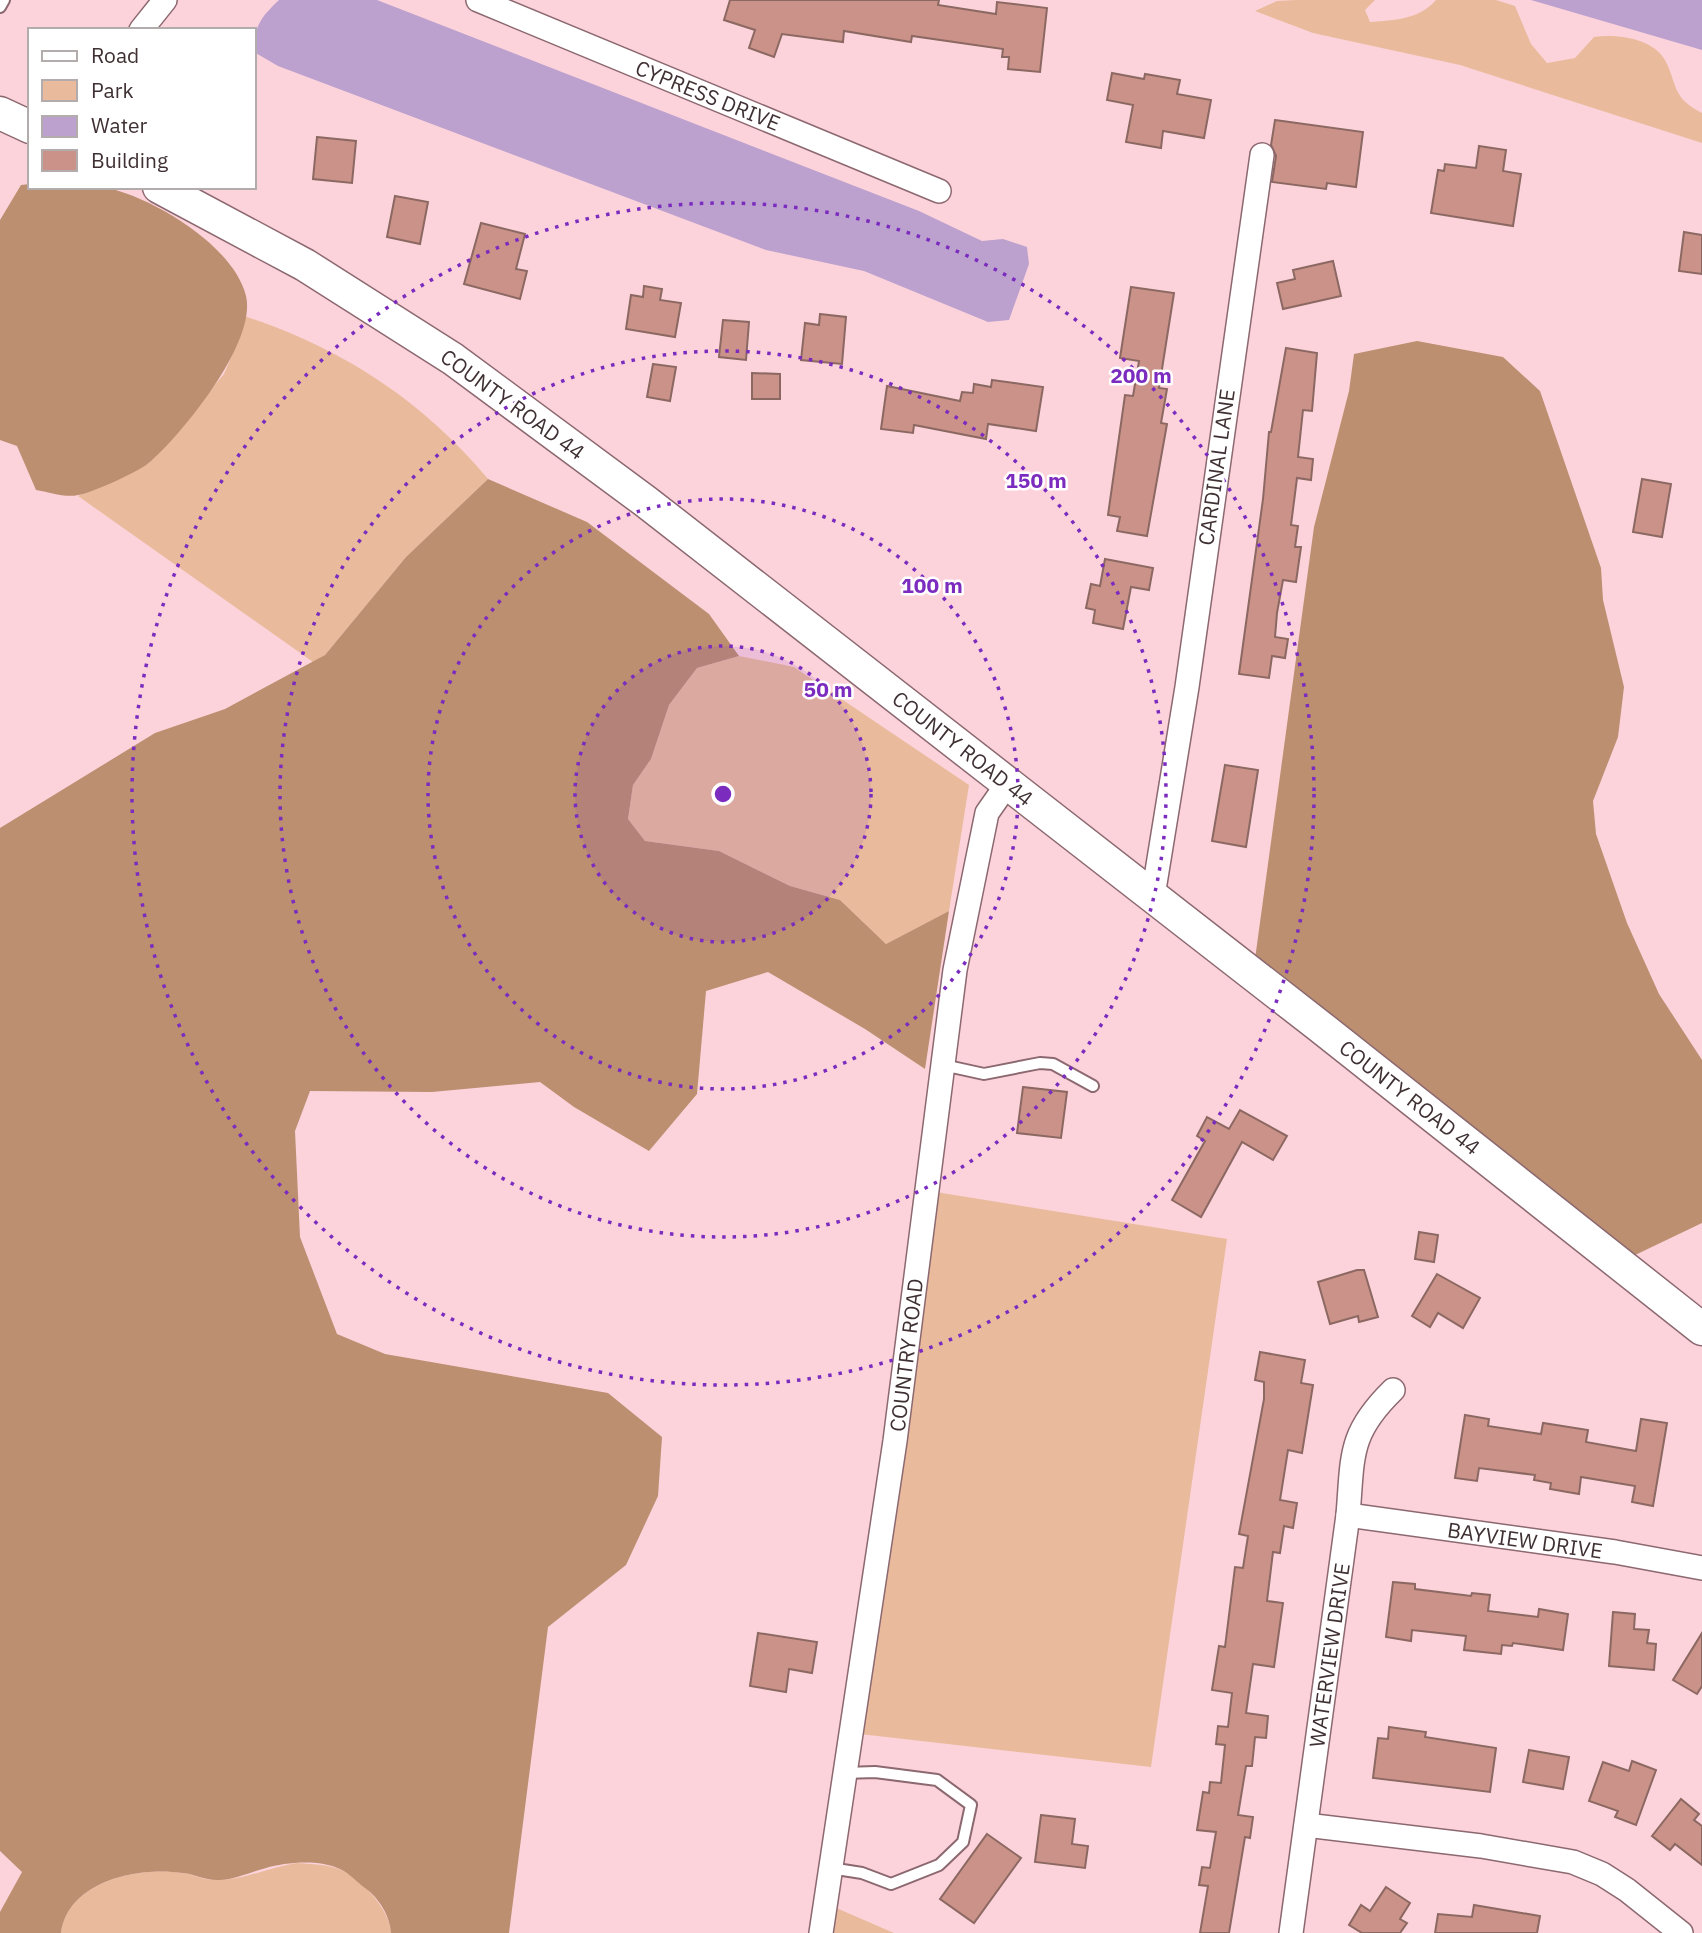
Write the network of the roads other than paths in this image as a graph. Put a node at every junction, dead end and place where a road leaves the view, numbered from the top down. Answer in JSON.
{"nodes":[{"id":1,"x":4,"y":0,"type":"edge"},
{"id":2,"x":165,"y":0,"type":"edge"},
{"id":3,"x":478,"y":0,"type":"edge"},
{"id":4,"x":0,"y":7,"type":"edge"},
{"id":5,"x":143,"y":28,"type":"edge"},
{"id":6,"x":0,"y":113,"type":"edge"},
{"id":7,"x":28,"y":126,"type":"edge"},
{"id":8,"x":1262,"y":155,"type":"dead end"},
{"id":9,"x":163,"y":189,"type":"edge"},
{"id":10,"x":939,"y":191,"type":"dead end"},
{"id":11,"x":1008,"y":783,"type":"junction"},
{"id":12,"x":1153,"y":896,"type":"junction"},
{"id":13,"x":943,"y":1065,"type":"junction"},
{"id":14,"x":1093,"y":1086,"type":"dead end"},
{"id":15,"x":1702,"y":1329,"type":"edge"},
{"id":16,"x":1393,"y":1390,"type":"dead end"},
{"id":17,"x":1348,"y":1515,"type":"junction"},
{"id":18,"x":1702,"y":1568,"type":"edge"},
{"id":19,"x":844,"y":1773,"type":"junction"},
{"id":20,"x":1306,"y":1825,"type":"junction"},
{"id":21,"x":830,"y":1868,"type":"junction"},
{"id":22,"x":821,"y":1933,"type":"edge"},
{"id":23,"x":1291,"y":1933,"type":"edge"},
{"id":24,"x":1682,"y":1933,"type":"edge"}],
"edges":[{"from":1,"to":4,"type":"lane"},
{"from":2,"to":5,"type":"street"},
{"from":3,"to":10,"type":"street","name":"CYPRESS DRIVE"},
{"from":6,"to":7,"type":"main road"},
{"from":8,"to":12,"type":"street","name":"CARDINAL LANE"},
{"from":9,"to":11,"type":"main road","name":"COUNTY ROAD 44"},
{"from":11,"to":12,"type":"main road","name":"COUNTY ROAD 44"},
{"from":11,"to":13,"type":"street","name":"COUNTRY ROAD"},
{"from":12,"to":15,"type":"main road","name":"COUNTY ROAD 44"},
{"from":13,"to":14,"type":"lane"},
{"from":13,"to":19,"type":"street","name":"COUNTRY ROAD"},
{"from":16,"to":17,"type":"street","name":"WATERVIEW DRIVE"},
{"from":17,"to":18,"type":"street","name":"BAYVIEW DRIVE"},
{"from":17,"to":20,"type":"street","name":"WATERVIEW DRIVE"},
{"from":19,"to":21,"type":"street","name":"COUNTRY ROAD"},
{"from":19,"to":21,"type":"lane"},
{"from":20,"to":23,"type":"street","name":"WATERVIEW DRIVE"},
{"from":20,"to":24,"type":"street"},
{"from":21,"to":22,"type":"street","name":"COUNTRY ROAD"}]}
